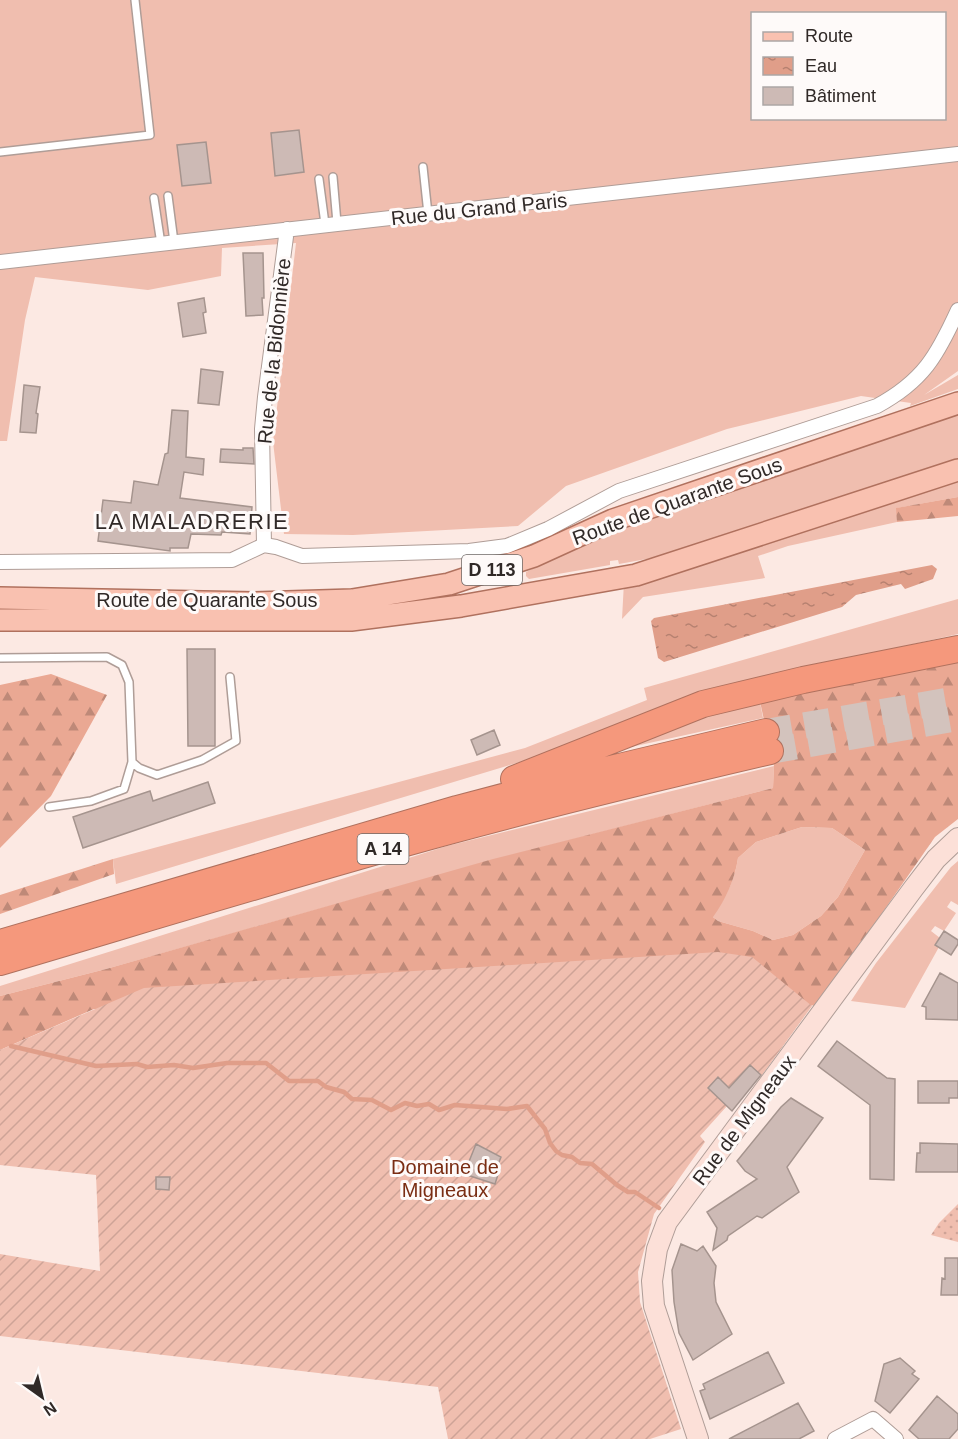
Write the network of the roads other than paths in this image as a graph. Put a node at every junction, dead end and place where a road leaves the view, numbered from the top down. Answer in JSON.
{"nodes":[{"id":1,"x":135,"y":0,"type":"edge"},
{"id":2,"x":0,"y":152,"type":"edge"},
{"id":3,"x":958,"y":154,"type":"edge"},
{"id":4,"x":423,"y":167,"type":"dead end"},
{"id":5,"x":333,"y":177,"type":"dead end"},
{"id":6,"x":319,"y":179,"type":"dead end"},
{"id":7,"x":168,"y":196,"type":"dead end"},
{"id":8,"x":154,"y":198,"type":"dead end"},
{"id":9,"x":428,"y":214,"type":"junction"},
{"id":10,"x":331,"y":224,"type":"junction"},
{"id":11,"x":287,"y":229,"type":"junction"},
{"id":12,"x":167,"y":243,"type":"junction"},
{"id":13,"x":0,"y":262,"type":"edge"},
{"id":14,"x":958,"y":310,"type":"edge"},
{"id":15,"x":958,"y":403,"type":"edge"},
{"id":16,"x":958,"y":470,"type":"edge"},
{"id":17,"x":264,"y":545,"type":"junction"},
{"id":18,"x":0,"y":562,"type":"edge"},
{"id":19,"x":0,"y":598,"type":"edge"},
{"id":20,"x":0,"y":620,"type":"edge"},
{"id":21,"x":958,"y":649,"type":"edge"},
{"id":22,"x":0,"y":658,"type":"edge"},
{"id":23,"x":230,"y":677,"type":"dead end"},
{"id":24,"x":132,"y":762,"type":"junction"},
{"id":25,"x":49,"y":807,"type":"dead end"},
{"id":26,"x":958,"y":838,"type":"edge"},
{"id":27,"x":333,"y":844,"type":"junction"},
{"id":28,"x":0,"y":943,"type":"edge"},
{"id":29,"x":0,"y":962,"type":"edge"},
{"id":30,"x":698,"y":1439,"type":"edge"},
{"id":31,"x":835,"y":1439,"type":"edge"},
{"id":32,"x":896,"y":1439,"type":"edge"}],
"edges":[{"from":1,"to":2,"type":"lane"},
{"from":3,"to":9,"type":"street","name":"Rue du Grand Paris"},
{"from":4,"to":9,"type":"lane"},
{"from":5,"to":10,"type":"lane"},
{"from":6,"to":10,"type":"lane"},
{"from":7,"to":12,"type":"lane"},
{"from":8,"to":12,"type":"lane"},
{"from":9,"to":10,"type":"street","name":"Rue du Grand Paris"},
{"from":10,"to":11,"type":"street","name":"Rue du Grand Paris"},
{"from":11,"to":12,"type":"street","name":"Rue du Grand Paris"},
{"from":11,"to":17,"type":"street","name":"Rue de la Bidonnière"},
{"from":12,"to":13,"type":"street","name":"Rue du Grand Paris"},
{"from":14,"to":17,"type":"street"},
{"from":15,"to":19,"type":"main road","name":"Route de Quarante Sous","number":"D 113"},
{"from":16,"to":20,"type":"main road","name":"Route de Quarante Sous","number":"D 113"},
{"from":17,"to":18,"type":"street"},
{"from":21,"to":27,"type":"highway"},
{"from":22,"to":24,"type":"lane"},
{"from":23,"to":24,"type":"lane"},
{"from":24,"to":25,"type":"lane"},
{"from":26,"to":30,"type":"street","name":"Rue de Migneaux"},
{"from":27,"to":28,"type":"highway","number":"A 14"},
{"from":27,"to":29,"type":"highway","number":"A 14"},
{"from":31,"to":32,"type":"street"}]}
